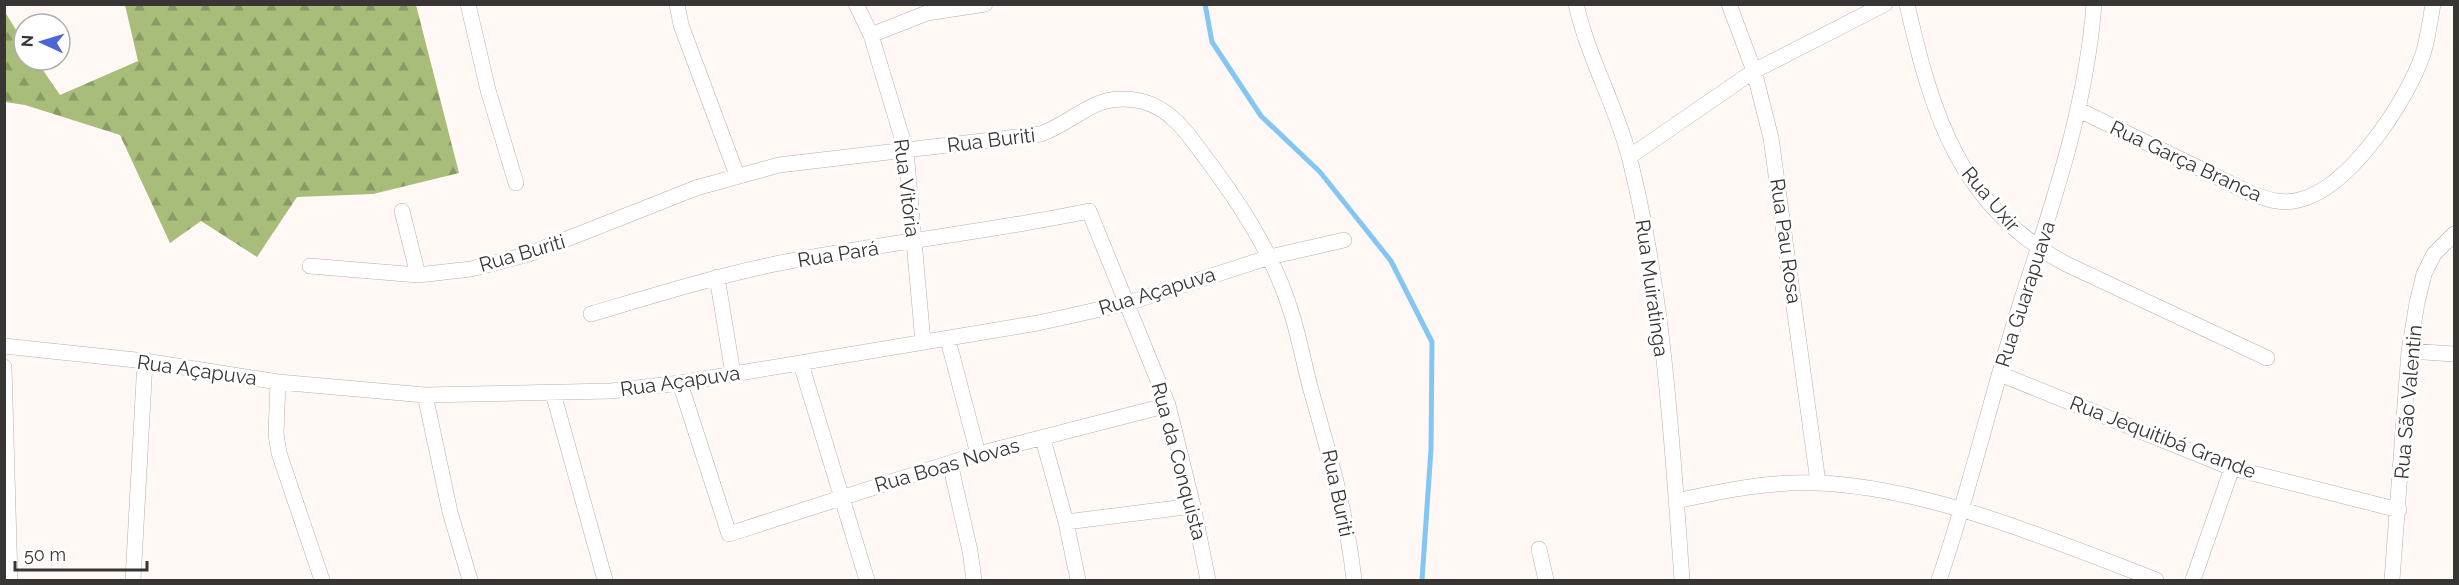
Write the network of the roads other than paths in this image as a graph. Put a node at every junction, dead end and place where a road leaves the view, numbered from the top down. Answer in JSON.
{"nodes":[{"id":1,"x":468,"y":4,"type":"edge"},
{"id":2,"x":677,"y":4,"type":"edge"},
{"id":3,"x":856,"y":4,"type":"edge"},
{"id":4,"x":985,"y":4,"type":"edge"},
{"id":5,"x":1576,"y":4,"type":"edge"},
{"id":6,"x":1730,"y":4,"type":"edge"},
{"id":7,"x":1885,"y":4,"type":"edge"},
{"id":8,"x":1907,"y":4,"type":"edge"},
{"id":9,"x":2094,"y":4,"type":"edge"},
{"id":10,"x":2433,"y":4,"type":"edge"},
{"id":11,"x":871,"y":35,"type":"junction"},
{"id":12,"x":1754,"y":72,"type":"junction"},
{"id":13,"x":2079,"y":110,"type":"junction"},
{"id":14,"x":906,"y":151,"type":"junction"},
{"id":15,"x":1629,"y":157,"type":"junction"},
{"id":16,"x":737,"y":175,"type":"junction"},
{"id":17,"x":516,"y":183,"type":"dead end"},
{"id":18,"x":1089,"y":211,"type":"joint"},
{"id":19,"x":402,"y":212,"type":"dead end"},
{"id":20,"x":2454,"y":234,"type":"edge"},
{"id":21,"x":1344,"y":240,"type":"dead end"},
{"id":22,"x":914,"y":242,"type":"junction"},
{"id":23,"x":2039,"y":249,"type":"junction"},
{"id":24,"x":1270,"y":256,"type":"junction"},
{"id":25,"x":310,"y":266,"type":"dead end"},
{"id":26,"x":418,"y":274,"type":"junction"},
{"id":27,"x":717,"y":278,"type":"junction"},
{"id":28,"x":1128,"y":303,"type":"junction"},
{"id":29,"x":591,"y":314,"type":"dead end"},
{"id":30,"x":948,"y":340,"type":"junction"},
{"id":31,"x":923,"y":342,"type":"junction"},
{"id":32,"x":4,"y":346,"type":"edge"},
{"id":33,"x":2409,"y":351,"type":"junction"},
{"id":34,"x":2454,"y":354,"type":"edge"},
{"id":35,"x":2267,"y":358,"type":"dead end"},
{"id":36,"x":145,"y":361,"type":"junction"},
{"id":37,"x":801,"y":364,"type":"junction"},
{"id":38,"x":4,"y":368,"type":"edge"},
{"id":39,"x":2000,"y":374,"type":"junction"},
{"id":40,"x":733,"y":375,"type":"junction"},
{"id":41,"x":279,"y":382,"type":"junction"},
{"id":42,"x":680,"y":383,"type":"junction"},
{"id":43,"x":553,"y":393,"type":"junction"},
{"id":44,"x":425,"y":395,"type":"junction"},
{"id":45,"x":1168,"y":405,"type":"junction"},
{"id":46,"x":1043,"y":439,"type":"junction"},
{"id":47,"x":978,"y":454,"type":"junction"},
{"id":48,"x":950,"y":463,"type":"junction"},
{"id":49,"x":2232,"y":468,"type":"junction"},
{"id":50,"x":1818,"y":483,"type":"junction"},
{"id":51,"x":840,"y":497,"type":"junction"},
{"id":52,"x":1676,"y":501,"type":"junction"},
{"id":53,"x":1193,"y":506,"type":"junction"},
{"id":54,"x":1963,"y":510,"type":"junction"},
{"id":55,"x":2399,"y":510,"type":"junction"},
{"id":56,"x":1066,"y":522,"type":"junction"},
{"id":57,"x":1539,"y":549,"type":"dead end"},
{"id":58,"x":10,"y":580,"type":"edge"},
{"id":59,"x":133,"y":580,"type":"edge"},
{"id":60,"x":322,"y":580,"type":"edge"},
{"id":61,"x":470,"y":580,"type":"edge"},
{"id":62,"x":605,"y":580,"type":"edge"},
{"id":63,"x":867,"y":580,"type":"edge"},
{"id":64,"x":974,"y":580,"type":"edge"},
{"id":65,"x":1078,"y":580,"type":"edge"},
{"id":66,"x":1208,"y":580,"type":"edge"},
{"id":67,"x":1354,"y":580,"type":"edge"},
{"id":68,"x":1546,"y":580,"type":"edge"},
{"id":69,"x":1682,"y":580,"type":"edge"},
{"id":70,"x":1939,"y":580,"type":"edge"},
{"id":71,"x":2156,"y":580,"type":"edge"},
{"id":72,"x":2193,"y":580,"type":"edge"},
{"id":73,"x":2392,"y":580,"type":"edge"}],
"edges":[{"from":1,"to":17,"type":"street"},
{"from":2,"to":16,"type":"street"},
{"from":3,"to":11,"type":"street","name":"Rua Vitória"},
{"from":4,"to":11,"type":"street"},
{"from":5,"to":15,"type":"street","name":"Rua Muiratinga"},
{"from":6,"to":12,"type":"street","name":"Rua Pau Rosa"},
{"from":7,"to":12,"type":"street"},
{"from":8,"to":23,"type":"street","name":"Rua Uxir"},
{"from":9,"to":13,"type":"street","name":"Rua Guarapuava"},
{"from":10,"to":13,"type":"street","name":"Rua Garça Branca"},
{"from":11,"to":14,"type":"street","name":"Rua Vitória"},
{"from":12,"to":15,"type":"street"},
{"from":12,"to":50,"type":"street","name":"Rua Pau Rosa"},
{"from":13,"to":23,"type":"street","name":"Rua Guarapuava"},
{"from":14,"to":16,"type":"street","name":"Rua Buriti"},
{"from":14,"to":22,"type":"street","name":"Rua Vitória"},
{"from":14,"to":24,"type":"street","name":"Rua Buriti"},
{"from":15,"to":52,"type":"street","name":"Rua Muiratinga"},
{"from":16,"to":26,"type":"street","name":"Rua Buriti"},
{"from":18,"to":22,"type":"street","name":"Rua Pará"},
{"from":18,"to":28,"type":"street","name":"Rua da Conquista"},
{"from":19,"to":26,"type":"street"},
{"from":20,"to":33,"type":"street","name":"Rua São Valentin"},
{"from":21,"to":24,"type":"street","name":"Rua Açapuva"},
{"from":22,"to":27,"type":"street","name":"Rua Pará"},
{"from":22,"to":31,"type":"street","name":"Rua Vitória"},
{"from":23,"to":35,"type":"street","name":"Rua Uxir"},
{"from":23,"to":39,"type":"street","name":"Rua Guarapuava"},
{"from":24,"to":28,"type":"street","name":"Rua Açapuva"},
{"from":24,"to":67,"type":"street","name":"Rua Buriti"},
{"from":25,"to":26,"type":"street","name":"Rua Buriti"},
{"from":27,"to":29,"type":"street","name":"Rua Pará"},
{"from":27,"to":40,"type":"street"},
{"from":28,"to":30,"type":"street","name":"Rua Açapuva"},
{"from":28,"to":45,"type":"street","name":"Rua da Conquista"},
{"from":30,"to":31,"type":"street","name":"Rua Açapuva"},
{"from":30,"to":47,"type":"street"},
{"from":31,"to":37,"type":"street","name":"Rua Açapuva"},
{"from":32,"to":36,"type":"street","name":"Rua Açapuva"},
{"from":33,"to":34,"type":"street"},
{"from":33,"to":55,"type":"street","name":"Rua São Valentin"},
{"from":36,"to":41,"type":"street","name":"Rua Açapuva"},
{"from":36,"to":59,"type":"street"},
{"from":37,"to":40,"type":"street","name":"Rua Açapuva"},
{"from":37,"to":51,"type":"street"},
{"from":38,"to":58,"type":"street"},
{"from":39,"to":49,"type":"street","name":"Rua Jequitibá Grande"},
{"from":39,"to":54,"type":"street","name":"Rua Guarapuava"},
{"from":40,"to":42,"type":"street","name":"Rua Açapuva"},
{"from":41,"to":44,"type":"street","name":"Rua Açapuva"},
{"from":41,"to":60,"type":"street"},
{"from":42,"to":43,"type":"street","name":"Rua Açapuva"},
{"from":42,"to":51,"type":"street","name":"Rua Boas Novas"},
{"from":43,"to":44,"type":"street","name":"Rua Açapuva"},
{"from":43,"to":62,"type":"street"},
{"from":44,"to":61,"type":"street"},
{"from":45,"to":46,"type":"street","name":"Rua Boas Novas"},
{"from":45,"to":53,"type":"street","name":"Rua da Conquista"},
{"from":46,"to":47,"type":"street","name":"Rua Boas Novas"},
{"from":46,"to":56,"type":"street"},
{"from":47,"to":48,"type":"street","name":"Rua Boas Novas"},
{"from":48,"to":51,"type":"street","name":"Rua Boas Novas"},
{"from":48,"to":64,"type":"street"},
{"from":49,"to":55,"type":"street","name":"Rua Jequitibá Grande"},
{"from":49,"to":72,"type":"street"},
{"from":50,"to":52,"type":"street"},
{"from":50,"to":54,"type":"street"},
{"from":51,"to":63,"type":"street"},
{"from":52,"to":69,"type":"street","name":"Rua Muiratinga"},
{"from":53,"to":56,"type":"street"},
{"from":53,"to":66,"type":"street","name":"Rua da Conquista"},
{"from":54,"to":70,"type":"street","name":"Rua Guarapuava"},
{"from":54,"to":71,"type":"street"},
{"from":55,"to":73,"type":"street","name":"Rua São Valentin"},
{"from":56,"to":65,"type":"street"},
{"from":57,"to":68,"type":"street"}]}
